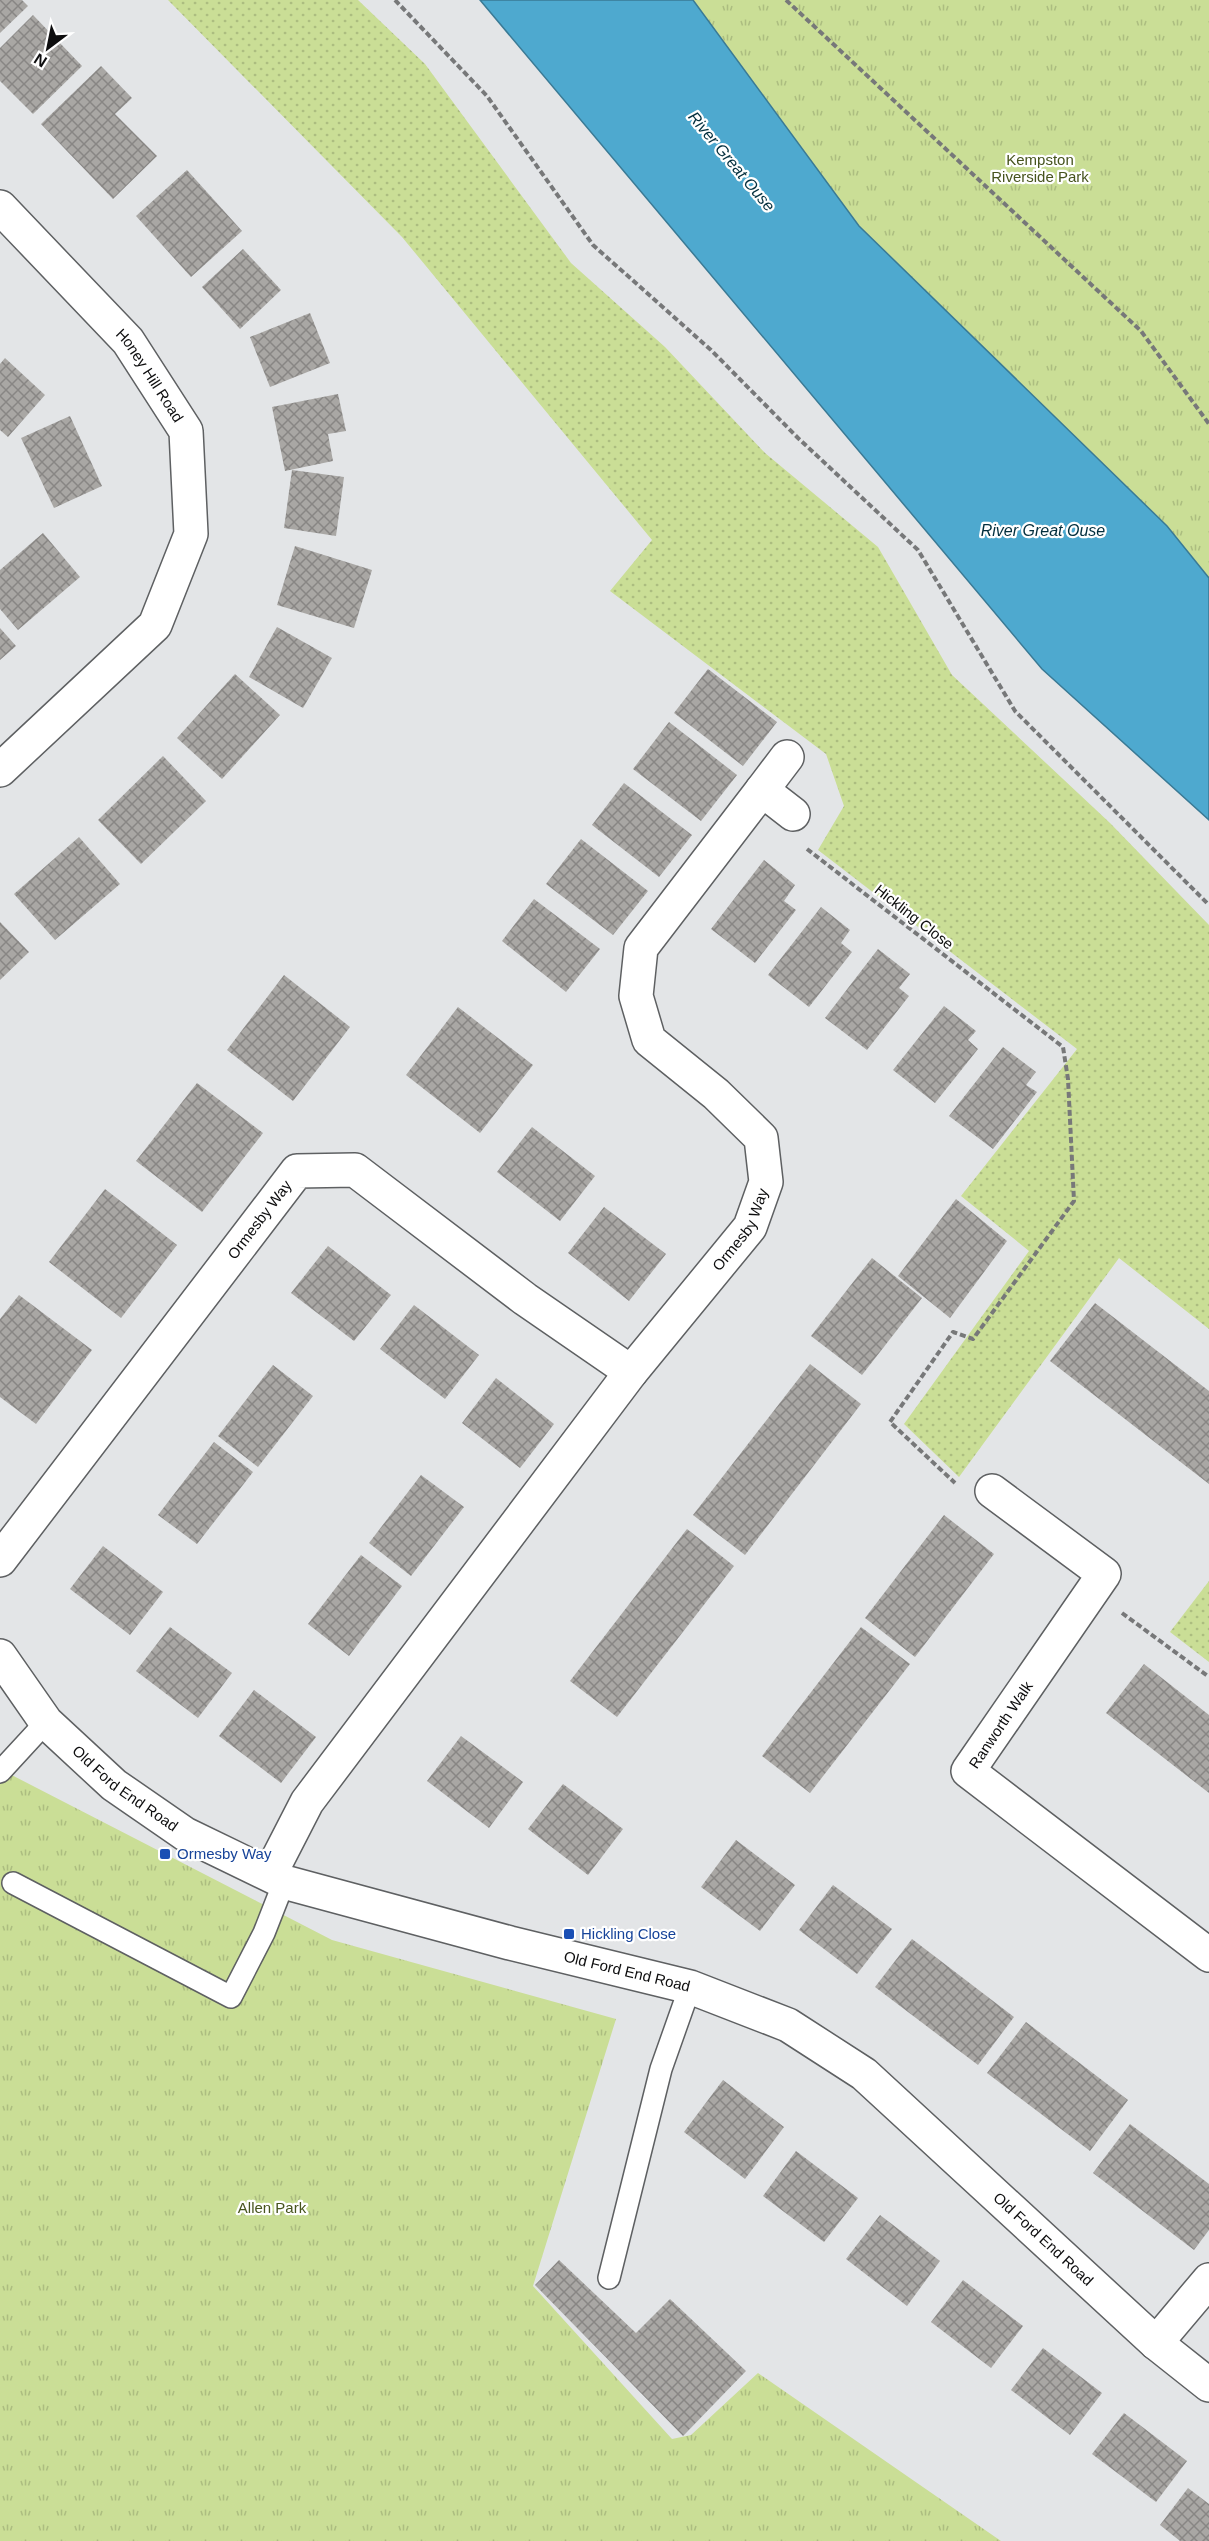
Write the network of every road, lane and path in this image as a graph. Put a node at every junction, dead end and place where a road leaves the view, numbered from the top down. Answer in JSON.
{"nodes":[{"id":1,"x":395,"y":0,"type":"edge"},
{"id":2,"x":786,"y":0,"type":"edge"},
{"id":3,"x":0,"y":207,"type":"edge"},
{"id":4,"x":1209,"y":424,"type":"edge"},
{"id":5,"x":788,"y":757,"type":"dead end"},
{"id":6,"x":0,"y":770,"type":"edge"},
{"id":7,"x":762,"y":790,"type":"junction"},
{"id":8,"x":793,"y":814,"type":"dead end"},
{"id":9,"x":801,"y":845,"type":"dead end"},
{"id":10,"x":1209,"y":905,"type":"edge"},
{"id":11,"x":631,"y":1372,"type":"junction"},
{"id":12,"x":992,"y":1491,"type":"joint"},
{"id":13,"x":0,"y":1560,"type":"edge"},
{"id":14,"x":1092,"y":1592,"type":"junction"},
{"id":15,"x":0,"y":1656,"type":"edge"},
{"id":16,"x":1209,"y":1677,"type":"edge"},
{"id":17,"x":46,"y":1722,"type":"junction"},
{"id":18,"x":0,"y":1772,"type":"edge"},
{"id":19,"x":277,"y":1878,"type":"junction"},
{"id":20,"x":13,"y":1883,"type":"dead end"},
{"id":21,"x":1209,"y":1955,"type":"edge"},
{"id":22,"x":690,"y":1988,"type":"junction"},
{"id":23,"x":609,"y":2278,"type":"dead end"},
{"id":24,"x":1209,"y":2280,"type":"edge"},
{"id":25,"x":1156,"y":2343,"type":"junction"},
{"id":26,"x":1209,"y":2385,"type":"edge"}],
"edges":[{"from":1,"to":10,"type":"path"},
{"from":2,"to":4,"type":"path"},
{"from":3,"to":6,"type":"street","name":"Honey Hill Road"},
{"from":5,"to":7,"type":"street","name":"Ormesby Way"},
{"from":7,"to":8,"type":"street"},
{"from":7,"to":11,"type":"street","name":"Ormesby Way"},
{"from":9,"to":12,"type":"path","name":"Hickling Close"},
{"from":11,"to":13,"type":"street","name":"Ormesby Way"},
{"from":11,"to":19,"type":"street","name":"Ormesby Way"},
{"from":12,"to":14,"type":"street","name":"Ranworth Walk"},
{"from":14,"to":16,"type":"path"},
{"from":14,"to":21,"type":"street","name":"Ranworth Walk"},
{"from":15,"to":17,"type":"street","name":"Old Ford End Road"},
{"from":17,"to":18,"type":"lane"},
{"from":17,"to":19,"type":"street","name":"Old Ford End Road"},
{"from":19,"to":20,"type":"lane"},
{"from":19,"to":22,"type":"street","name":"Old Ford End Road"},
{"from":22,"to":23,"type":"lane"},
{"from":22,"to":25,"type":"street","name":"Old Ford End Road"},
{"from":24,"to":25,"type":"street"},
{"from":25,"to":26,"type":"street","name":"Old Ford End Road"}]}
